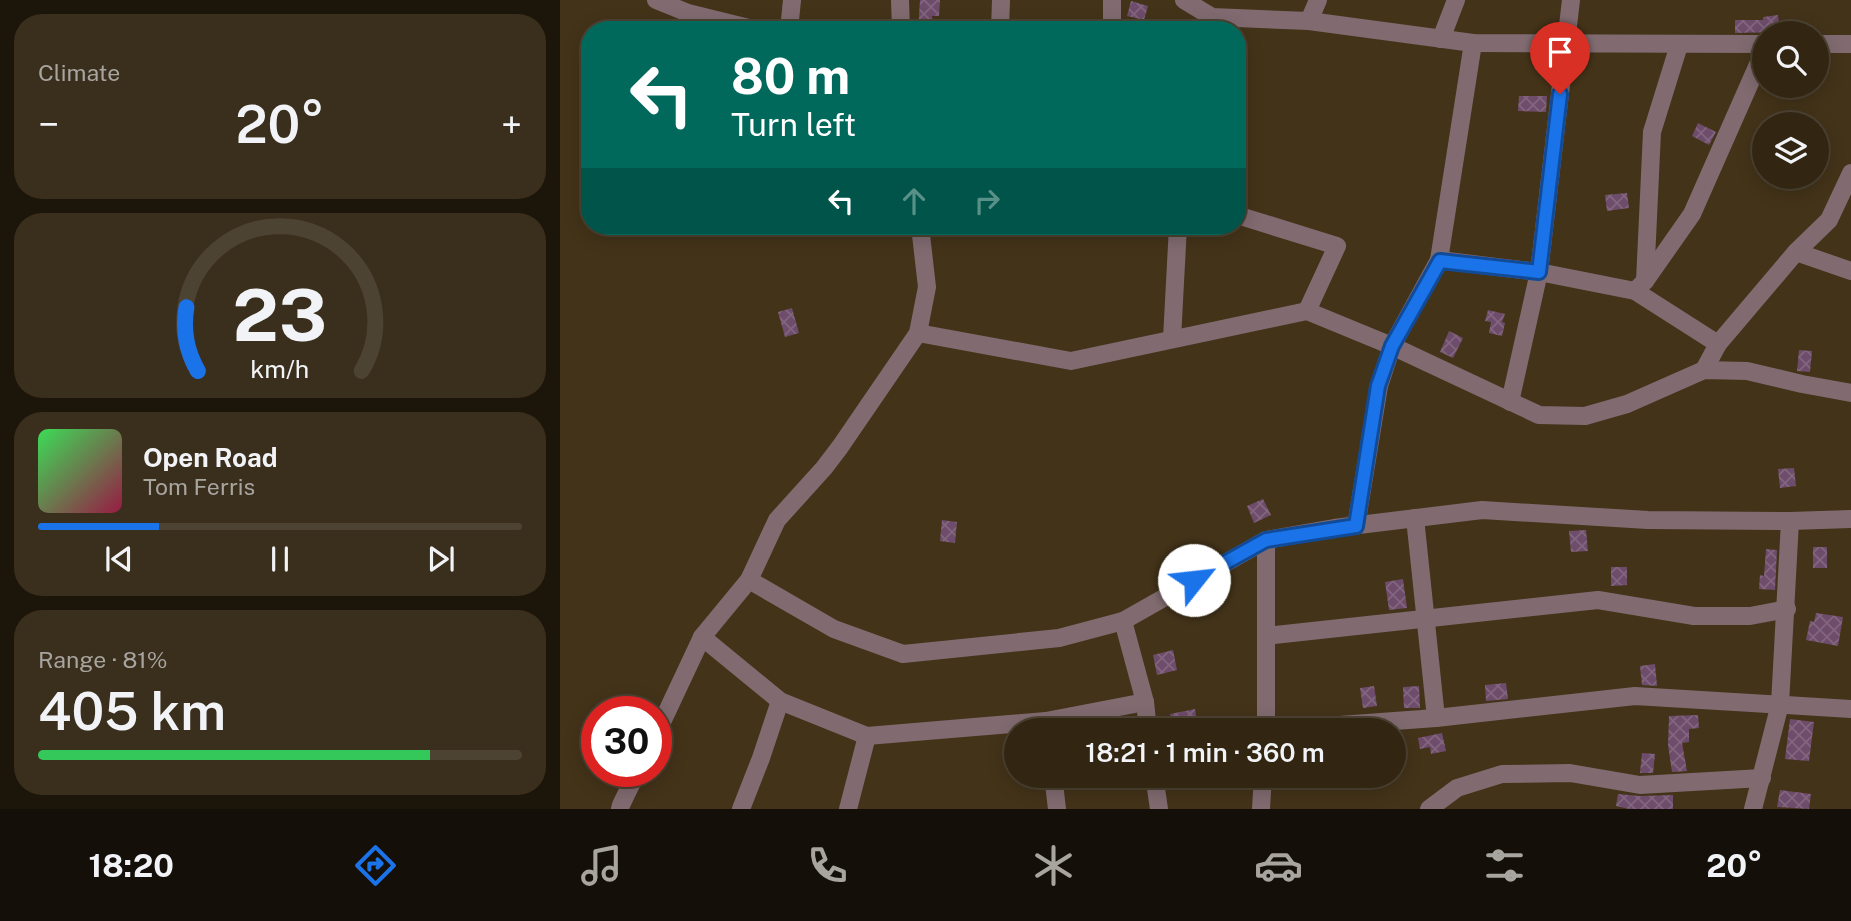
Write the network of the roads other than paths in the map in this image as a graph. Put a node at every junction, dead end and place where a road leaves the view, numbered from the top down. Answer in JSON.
{"nodes":[{"id":1,"x":656,"y":0,"type":"edge"},
{"id":2,"x":792,"y":0,"type":"edge"},
{"id":3,"x":900,"y":0,"type":"edge"},
{"id":4,"x":1001,"y":0,"type":"edge"},
{"id":5,"x":1112,"y":0,"type":"edge"},
{"id":6,"x":1318,"y":0,"type":"edge"},
{"id":7,"x":1456,"y":0,"type":"edge"},
{"id":8,"x":1571,"y":0,"type":"edge"},
{"id":9,"x":1191,"y":2,"type":"edge"},
{"id":10,"x":689,"y":14,"type":"edge"},
{"id":11,"x":719,"y":21,"type":"edge"},
{"id":12,"x":790,"y":21,"type":"edge"},
{"id":13,"x":901,"y":21,"type":"edge"},
{"id":14,"x":1000,"y":21,"type":"edge"},
{"id":15,"x":1112,"y":21,"type":"edge"},
{"id":16,"x":1225,"y":21,"type":"edge"},
{"id":17,"x":1309,"y":21,"type":"junction"},
{"id":18,"x":1246,"y":24,"type":"edge"},
{"id":19,"x":1441,"y":39,"type":"junction"},
{"id":20,"x":1473,"y":43,"type":"junction"},
{"id":21,"x":1566,"y":44,"type":"junction"},
{"id":22,"x":1679,"y":44,"type":"junction"},
{"id":23,"x":1752,"y":44,"type":"edge"},
{"id":24,"x":1829,"y":44,"type":"edge"},
{"id":25,"x":1851,"y":44,"type":"edge"},
{"id":26,"x":1752,"y":78,"type":"edge"},
{"id":27,"x":1851,"y":173,"type":"edge"},
{"id":28,"x":1246,"y":218,"type":"edge"},
{"id":29,"x":921,"y":235,"type":"edge"},
{"id":30,"x":1178,"y":235,"type":"edge"},
{"id":31,"x":1796,"y":253,"type":"junction"},
{"id":32,"x":1440,"y":261,"type":"junction"},
{"id":33,"x":1851,"y":271,"type":"edge"},
{"id":34,"x":1539,"y":272,"type":"junction"},
{"id":35,"x":1640,"y":286,"type":"junction"},
{"id":36,"x":1307,"y":311,"type":"junction"},
{"id":37,"x":918,"y":333,"type":"junction"},
{"id":38,"x":1172,"y":339,"type":"junction"},
{"id":39,"x":1718,"y":344,"type":"junction"},
{"id":40,"x":1392,"y":346,"type":"junction"},
{"id":41,"x":1704,"y":370,"type":"junction"},
{"id":42,"x":1851,"y":393,"type":"edge"},
{"id":43,"x":1510,"y":402,"type":"junction"},
{"id":44,"x":1415,"y":518,"type":"junction"},
{"id":45,"x":1851,"y":519,"type":"edge"},
{"id":46,"x":1790,"y":521,"type":"junction"},
{"id":47,"x":1356,"y":526,"type":"junction"},
{"id":48,"x":1266,"y":540,"type":"junction"},
{"id":49,"x":749,"y":580,"type":"junction"},
{"id":50,"x":1787,"y":609,"type":"junction"},
{"id":51,"x":1425,"y":619,"type":"junction"},
{"id":52,"x":1123,"y":621,"type":"junction"},
{"id":53,"x":1266,"y":635,"type":"junction"},
{"id":54,"x":702,"y":637,"type":"junction"},
{"id":55,"x":672,"y":700,"type":"edge"},
{"id":56,"x":780,"y":701,"type":"junction"},
{"id":57,"x":1145,"y":702,"type":"junction"},
{"id":58,"x":1780,"y":705,"type":"junction"},
{"id":59,"x":1851,"y":709,"type":"edge"},
{"id":60,"x":1080,"y":718,"type":"edge"},
{"id":61,"x":1147,"y":718,"type":"edge"},
{"id":62,"x":1267,"y":718,"type":"edge"},
{"id":63,"x":1436,"y":718,"type":"junction"},
{"id":64,"x":1406,"y":720,"type":"edge"},
{"id":65,"x":1004,"y":728,"type":"edge"},
{"id":66,"x":867,"y":736,"type":"junction"},
{"id":67,"x":1762,"y":778,"type":"junction"},
{"id":68,"x":630,"y":787,"type":"edge"},
{"id":69,"x":1055,"y":788,"type":"edge"},
{"id":70,"x":1156,"y":788,"type":"edge"},
{"id":71,"x":1262,"y":788,"type":"edge"},
{"id":72,"x":620,"y":809,"type":"edge"},
{"id":73,"x":741,"y":809,"type":"edge"},
{"id":74,"x":848,"y":809,"type":"edge"},
{"id":75,"x":1057,"y":809,"type":"edge"},
{"id":76,"x":1159,"y":809,"type":"edge"},
{"id":77,"x":1261,"y":809,"type":"edge"},
{"id":78,"x":1429,"y":809,"type":"edge"},
{"id":79,"x":1753,"y":809,"type":"edge"}],
"edges":[{"from":1,"to":10,"type":"street"},
{"from":2,"to":12,"type":"street"},
{"from":3,"to":13,"type":"street"},
{"from":4,"to":14,"type":"street"},
{"from":5,"to":15,"type":"street"},
{"from":6,"to":17,"type":"street"},
{"from":7,"to":19,"type":"street"},
{"from":8,"to":21,"type":"street"},
{"from":9,"to":16,"type":"street"},
{"from":10,"to":11,"type":"street"},
{"from":17,"to":18,"type":"street"},
{"from":17,"to":19,"type":"street"},
{"from":19,"to":20,"type":"street"},
{"from":20,"to":21,"type":"street"},
{"from":20,"to":32,"type":"street"},
{"from":21,"to":22,"type":"street"},
{"from":21,"to":34,"type":"street"},
{"from":22,"to":23,"type":"street"},
{"from":22,"to":35,"type":"street"},
{"from":24,"to":25,"type":"street"},
{"from":26,"to":35,"type":"street"},
{"from":27,"to":31,"type":"street"},
{"from":28,"to":36,"type":"street"},
{"from":29,"to":37,"type":"street"},
{"from":30,"to":38,"type":"street"},
{"from":31,"to":33,"type":"street"},
{"from":31,"to":39,"type":"street"},
{"from":32,"to":34,"type":"street"},
{"from":32,"to":40,"type":"street"},
{"from":34,"to":35,"type":"street"},
{"from":34,"to":43,"type":"street"},
{"from":35,"to":39,"type":"street"},
{"from":36,"to":38,"type":"street"},
{"from":36,"to":40,"type":"street"},
{"from":37,"to":38,"type":"street"},
{"from":37,"to":49,"type":"street"},
{"from":39,"to":41,"type":"street"},
{"from":40,"to":43,"type":"street"},
{"from":40,"to":47,"type":"street"},
{"from":41,"to":42,"type":"street"},
{"from":41,"to":43,"type":"street"},
{"from":44,"to":46,"type":"street"},
{"from":44,"to":47,"type":"street"},
{"from":44,"to":51,"type":"street"},
{"from":45,"to":46,"type":"street"},
{"from":46,"to":50,"type":"street"},
{"from":47,"to":48,"type":"street"},
{"from":48,"to":52,"type":"street"},
{"from":48,"to":53,"type":"street"},
{"from":49,"to":52,"type":"street"},
{"from":49,"to":54,"type":"street"},
{"from":50,"to":51,"type":"street"},
{"from":50,"to":58,"type":"street"},
{"from":51,"to":53,"type":"street"},
{"from":51,"to":63,"type":"street"},
{"from":52,"to":57,"type":"street"},
{"from":53,"to":62,"type":"street"},
{"from":54,"to":55,"type":"street"},
{"from":54,"to":56,"type":"street"},
{"from":56,"to":66,"type":"street"},
{"from":56,"to":73,"type":"street"},
{"from":57,"to":60,"type":"street"},
{"from":57,"to":61,"type":"street"},
{"from":58,"to":59,"type":"street"},
{"from":58,"to":63,"type":"street"},
{"from":58,"to":67,"type":"street"},
{"from":63,"to":64,"type":"street"},
{"from":65,"to":66,"type":"street"},
{"from":66,"to":74,"type":"street"},
{"from":67,"to":78,"type":"street"},
{"from":67,"to":79,"type":"street"},
{"from":68,"to":72,"type":"street"},
{"from":69,"to":75,"type":"street"},
{"from":70,"to":76,"type":"street"},
{"from":71,"to":77,"type":"street"}]}
